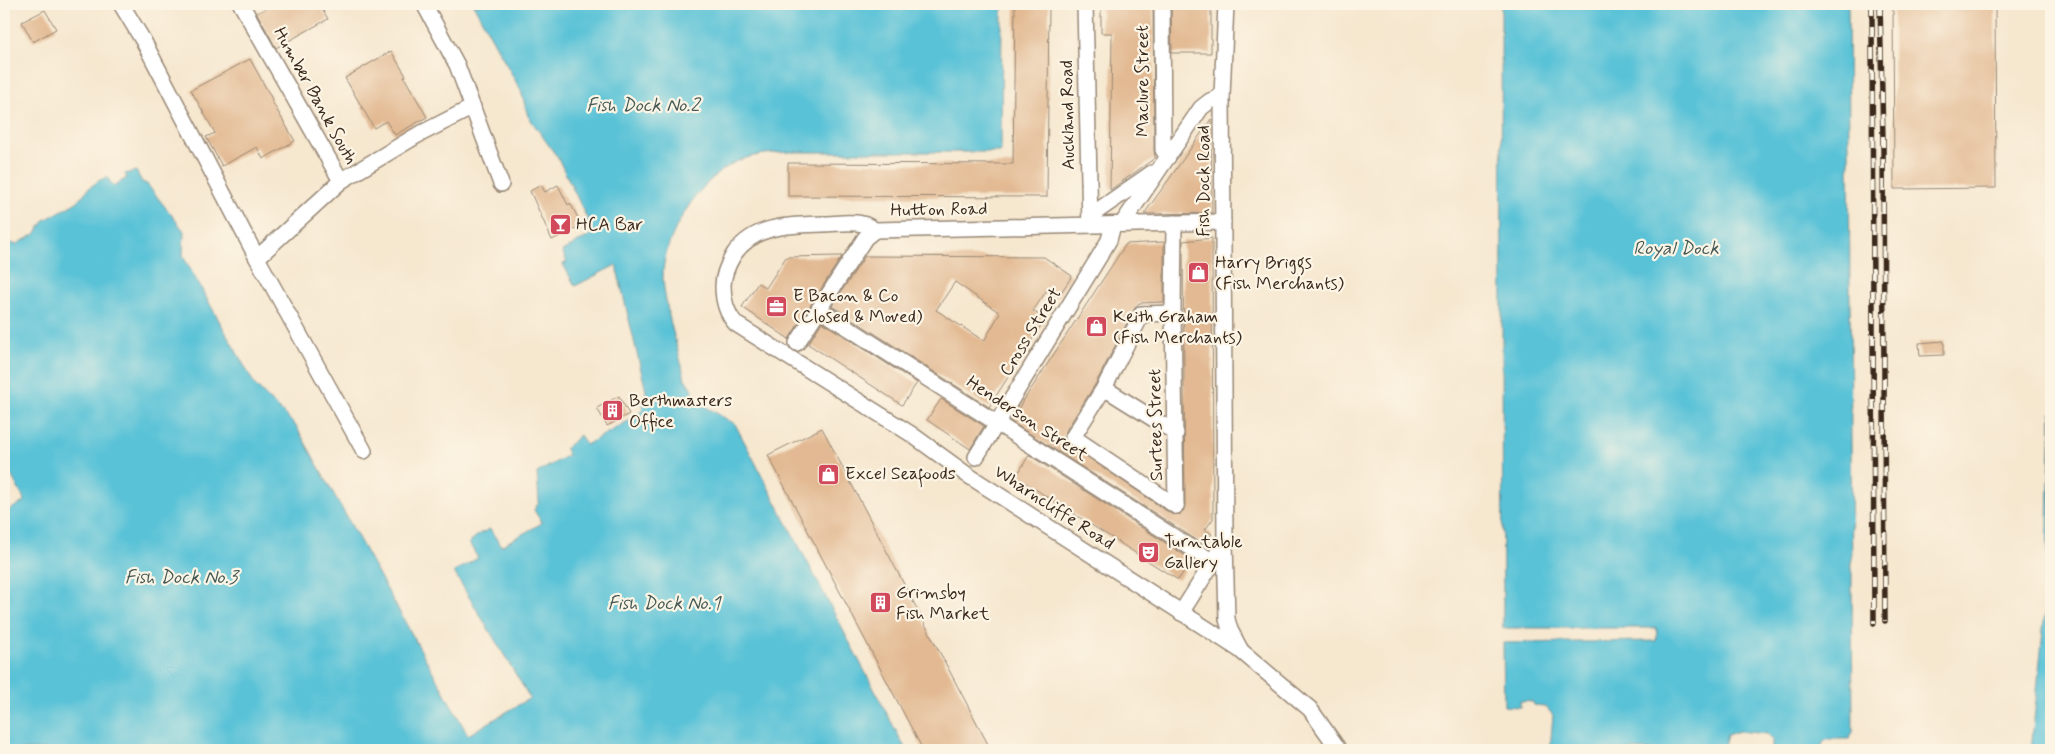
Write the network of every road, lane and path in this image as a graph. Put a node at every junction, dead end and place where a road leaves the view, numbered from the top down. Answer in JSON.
{"nodes":[{"id":1,"x":121,"y":4,"type":"edge"},
{"id":2,"x":241,"y":4,"type":"edge"},
{"id":3,"x":424,"y":4,"type":"edge"},
{"id":4,"x":1084,"y":4,"type":"edge"},
{"id":5,"x":1162,"y":4,"type":"edge"},
{"id":6,"x":1226,"y":4,"type":"edge"},
{"id":7,"x":1222,"y":96,"type":"junction"},
{"id":8,"x":473,"y":107,"type":"junction"},
{"id":9,"x":1164,"y":162,"type":"junction"},
{"id":10,"x":341,"y":181,"type":"junction"},
{"id":11,"x":501,"y":184,"type":"dead end"},
{"id":12,"x":1090,"y":221,"type":"junction"},
{"id":13,"x":1223,"y":222,"type":"junction"},
{"id":14,"x":1174,"y":223,"type":"junction"},
{"id":15,"x":1117,"y":224,"type":"junction"},
{"id":16,"x":875,"y":230,"type":"junction"},
{"id":17,"x":257,"y":258,"type":"junction"},
{"id":18,"x":819,"y":309,"type":"junction"},
{"id":19,"x":1174,"y":313,"type":"junction"},
{"id":20,"x":730,"y":318,"type":"joint"},
{"id":21,"x":797,"y":343,"type":"dead end"},
{"id":22,"x":1104,"y":388,"type":"junction"},
{"id":23,"x":997,"y":422,"type":"junction"},
{"id":24,"x":1176,"y":433,"type":"junction"},
{"id":25,"x":364,"y":451,"type":"dead end"},
{"id":26,"x":976,"y":457,"type":"dead end"},
{"id":27,"x":1226,"y":538,"type":"junction"},
{"id":28,"x":1213,"y":562,"type":"junction"},
{"id":29,"x":1181,"y":613,"type":"junction"},
{"id":30,"x":1240,"y":650,"type":"junction"},
{"id":31,"x":1339,"y":750,"type":"edge"}],
"edges":[{"from":1,"to":17,"type":"street"},
{"from":2,"to":10,"type":"street","name":"Humber Bank South"},
{"from":3,"to":8,"type":"street"},
{"from":4,"to":12,"type":"street","name":"Auckland Road"},
{"from":5,"to":9,"type":"street","name":"Maclure Street"},
{"from":6,"to":7,"type":"street","name":"Fish Dock Road"},
{"from":7,"to":9,"type":"street","name":"Cross Street"},
{"from":7,"to":13,"type":"street","name":"Fish Dock Road"},
{"from":8,"to":10,"type":"street"},
{"from":8,"to":11,"type":"street"},
{"from":9,"to":12,"type":"street","name":"Cross Street"},
{"from":9,"to":15,"type":"street","name":"Cross Street"},
{"from":10,"to":17,"type":"street"},
{"from":12,"to":15,"type":"street","name":"Hutton Road"},
{"from":12,"to":16,"type":"street","name":"Hutton Road"},
{"from":13,"to":14,"type":"street","name":"Hutton Road"},
{"from":13,"to":27,"type":"street","name":"Fish Dock Road"},
{"from":14,"to":15,"type":"street","name":"Hutton Road"},
{"from":14,"to":19,"type":"street","name":"Surtees Street"},
{"from":15,"to":23,"type":"street","name":"Cross Street"},
{"from":16,"to":18,"type":"street"},
{"from":16,"to":20,"type":"street","name":"Hutton Road"},
{"from":17,"to":25,"type":"street"},
{"from":18,"to":21,"type":"street"},
{"from":18,"to":23,"type":"street","name":"Henderson Street"},
{"from":19,"to":22,"type":"street"},
{"from":19,"to":24,"type":"street","name":"Surtees Street"},
{"from":20,"to":29,"type":"street","name":"Wharncliffe Road"},
{"from":22,"to":24,"type":"street"},
{"from":22,"to":24,"type":"street","name":"Surtees Street"},
{"from":23,"to":26,"type":"street","name":"Cross Street"},
{"from":23,"to":28,"type":"street","name":"Henderson Street"},
{"from":27,"to":28,"type":"street","name":"Fish Dock Road"},
{"from":27,"to":30,"type":"street","name":"Fish Dock Road"},
{"from":28,"to":29,"type":"street","name":"Fish Dock Road"},
{"from":29,"to":30,"type":"street","name":"Wharncliffe Road"},
{"from":30,"to":31,"type":"street","name":"Wharncliffe Road"}]}
